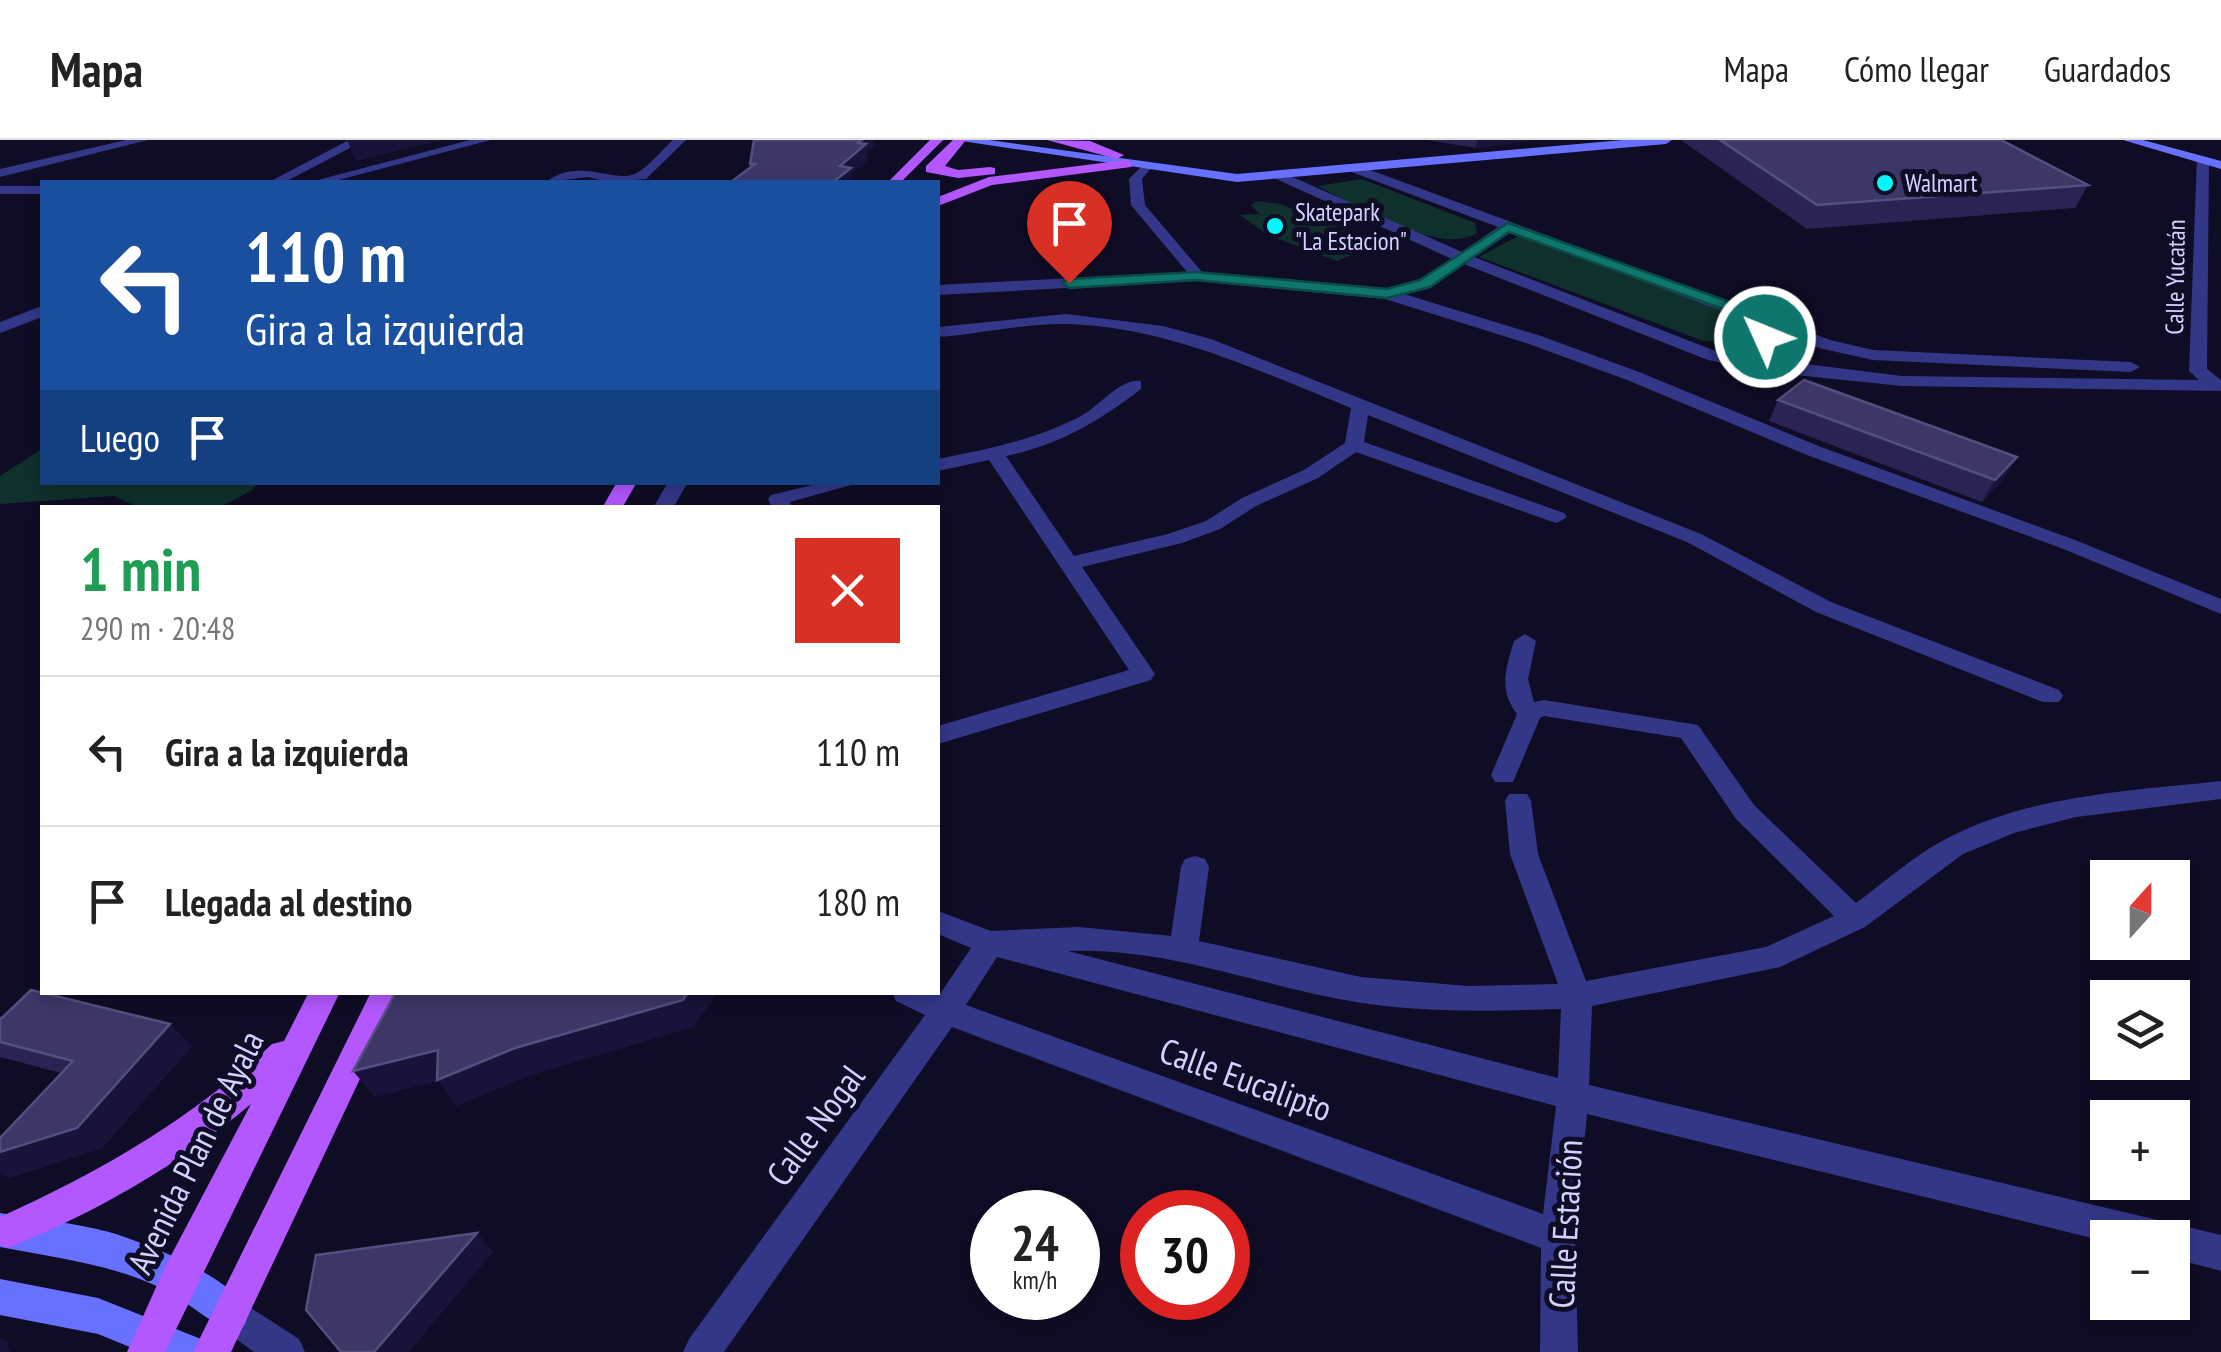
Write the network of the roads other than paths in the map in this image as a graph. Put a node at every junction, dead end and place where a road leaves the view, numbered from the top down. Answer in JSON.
{"nodes":[{"id":1,"x":142,"y":140,"type":"edge"},
{"id":2,"x":359,"y":140,"type":"edge"},
{"id":3,"x":460,"y":140,"type":"edge"},
{"id":4,"x":485,"y":140,"type":"edge"},
{"id":5,"x":661,"y":140,"type":"edge"},
{"id":6,"x":680,"y":140,"type":"edge"},
{"id":7,"x":938,"y":140,"type":"edge"},
{"id":8,"x":961,"y":140,"type":"edge"},
{"id":9,"x":1008,"y":140,"type":"edge"},
{"id":10,"x":1053,"y":140,"type":"edge"},
{"id":11,"x":1666,"y":140,"type":"edge"},
{"id":12,"x":2129,"y":140,"type":"edge"},
{"id":13,"x":1067,"y":153,"type":"junction"},
{"id":14,"x":1121,"y":160,"type":"junction"},
{"id":15,"x":2202,"y":160,"type":"junction"},
{"id":16,"x":938,"y":163,"type":"junction"},
{"id":17,"x":2221,"y":166,"type":"edge"},
{"id":18,"x":1145,"y":167,"type":"junction"},
{"id":19,"x":1354,"y":168,"type":"junction"},
{"id":20,"x":0,"y":174,"type":"edge"},
{"id":21,"x":1279,"y":175,"type":"junction"},
{"id":22,"x":280,"y":180,"type":"edge"},
{"id":23,"x":302,"y":180,"type":"edge"},
{"id":24,"x":325,"y":180,"type":"edge"},
{"id":25,"x":559,"y":180,"type":"edge"},
{"id":26,"x":611,"y":180,"type":"edge"},
{"id":27,"x":896,"y":180,"type":"edge"},
{"id":28,"x":919,"y":180,"type":"edge"},
{"id":29,"x":0,"y":190,"type":"edge"},
{"id":30,"x":40,"y":190,"type":"edge"},
{"id":31,"x":940,"y":201,"type":"edge"},
{"id":32,"x":1508,"y":227,"type":"junction"},
{"id":33,"x":1460,"y":256,"type":"junction"},
{"id":34,"x":1196,"y":276,"type":"junction"},
{"id":35,"x":940,"y":290,"type":"edge"},
{"id":36,"x":1387,"y":294,"type":"junction"},
{"id":37,"x":40,"y":312,"type":"edge"},
{"id":38,"x":1766,"y":320,"type":"junction"},
{"id":39,"x":0,"y":328,"type":"edge"},
{"id":40,"x":940,"y":332,"type":"edge"},
{"id":41,"x":1714,"y":356,"type":"junction"},
{"id":42,"x":2019,"y":362,"type":"junction"},
{"id":43,"x":2056,"y":364,"type":"junction"},
{"id":44,"x":2198,"y":370,"type":"junction"},
{"id":45,"x":2220,"y":381,"type":"edge"},
{"id":46,"x":2036,"y":382,"type":"junction"},
{"id":47,"x":2075,"y":383,"type":"junction"},
{"id":48,"x":1135,"y":385,"type":"dead end"},
{"id":49,"x":1361,"y":404,"type":"junction"},
{"id":50,"x":1354,"y":445,"type":"junction"},
{"id":51,"x":994,"y":453,"type":"junction"},
{"id":52,"x":940,"y":465,"type":"edge"},
{"id":53,"x":840,"y":485,"type":"edge"},
{"id":54,"x":781,"y":505,"type":"edge"},
{"id":55,"x":1557,"y":517,"type":"dead end"},
{"id":56,"x":1069,"y":564,"type":"junction"},
{"id":57,"x":2221,"y":606,"type":"edge"},
{"id":58,"x":1525,"y":641,"type":"dead end"},
{"id":59,"x":2051,"y":696,"type":"dead end"},
{"id":60,"x":1530,"y":712,"type":"junction"},
{"id":61,"x":940,"y":734,"type":"edge"},
{"id":62,"x":2221,"y":790,"type":"edge"},
{"id":63,"x":1196,"y":866,"type":"dead end"},
{"id":64,"x":1855,"y":919,"type":"junction"},
{"id":65,"x":940,"y":923,"type":"edge"},
{"id":66,"x":990,"y":943,"type":"junction"},
{"id":67,"x":1183,"y":949,"type":"junction"},
{"id":68,"x":324,"y":995,"type":"edge"},
{"id":69,"x":385,"y":995,"type":"edge"},
{"id":70,"x":913,"y":995,"type":"edge"},
{"id":71,"x":1577,"y":996,"type":"junction"},
{"id":72,"x":946,"y":1011,"type":"junction"},
{"id":73,"x":300,"y":1036,"type":"junction"},
{"id":74,"x":1573,"y":1096,"type":"junction"},
{"id":75,"x":2090,"y":1221,"type":"edge"},
{"id":76,"x":4,"y":1230,"type":"edge"},
{"id":77,"x":1558,"y":1237,"type":"junction"},
{"id":78,"x":2190,"y":1245,"type":"edge"},
{"id":79,"x":2221,"y":1253,"type":"edge"},
{"id":80,"x":179,"y":1278,"type":"junction"},
{"id":81,"x":0,"y":1297,"type":"edge"},
{"id":82,"x":230,"y":1312,"type":"junction"},
{"id":83,"x":141,"y":1346,"type":"edge"},
{"id":84,"x":188,"y":1352,"type":"edge"},
{"id":85,"x":212,"y":1352,"type":"edge"},
{"id":86,"x":286,"y":1352,"type":"edge"},
{"id":87,"x":702,"y":1352,"type":"edge"},
{"id":88,"x":1560,"y":1352,"type":"edge"}],
"edges":[{"from":1,"to":20,"type":"street"},
{"from":2,"to":22,"type":"street"},
{"from":3,"to":23,"type":"street"},
{"from":4,"to":24,"type":"street"},
{"from":5,"to":26,"type":"street"},
{"from":6,"to":26,"type":"street"},
{"from":7,"to":27,"type":"main road"},
{"from":8,"to":13,"type":"street"},
{"from":8,"to":16,"type":"main road"},
{"from":9,"to":13,"type":"street"},
{"from":10,"to":14,"type":"main road"},
{"from":11,"to":19,"type":"street"},
{"from":12,"to":15,"type":"street"},
{"from":13,"to":14,"type":"street"},
{"from":13,"to":16,"type":"main road"},
{"from":14,"to":18,"type":"street"},
{"from":14,"to":21,"type":"street"},
{"from":14,"to":31,"type":"main road"},
{"from":15,"to":17,"type":"street"},
{"from":15,"to":44,"type":"street","name":"Calle Yucatán"},
{"from":16,"to":28,"type":"main road"},
{"from":18,"to":21,"type":"street"},
{"from":18,"to":34,"type":"street"},
{"from":19,"to":21,"type":"street"},
{"from":19,"to":32,"type":"street"},
{"from":21,"to":33,"type":"street"},
{"from":25,"to":26,"type":"street"},
{"from":29,"to":30,"type":"street"},
{"from":32,"to":33,"type":"street"},
{"from":32,"to":38,"type":"street"},
{"from":33,"to":36,"type":"street"},
{"from":33,"to":41,"type":"street"},
{"from":34,"to":35,"type":"street"},
{"from":34,"to":36,"type":"street"},
{"from":36,"to":57,"type":"street"},
{"from":37,"to":39,"type":"street"},
{"from":38,"to":41,"type":"street"},
{"from":38,"to":42,"type":"street"},
{"from":40,"to":49,"type":"street"},
{"from":41,"to":46,"type":"street"},
{"from":42,"to":43,"type":"street"},
{"from":42,"to":46,"type":"street"},
{"from":43,"to":44,"type":"street"},
{"from":43,"to":47,"type":"street"},
{"from":44,"to":45,"type":"street","name":"Calle Yucatán"},
{"from":45,"to":47,"type":"street"},
{"from":46,"to":47,"type":"street"},
{"from":48,"to":51,"type":"street"},
{"from":49,"to":50,"type":"street"},
{"from":49,"to":59,"type":"street"},
{"from":50,"to":55,"type":"street"},
{"from":50,"to":56,"type":"street"},
{"from":51,"to":52,"type":"street"},
{"from":51,"to":56,"type":"street"},
{"from":53,"to":54,"type":"street"},
{"from":56,"to":61,"type":"street"},
{"from":58,"to":60,"type":"street"},
{"from":60,"to":64,"type":"street"},
{"from":60,"to":71,"type":"street"},
{"from":62,"to":64,"type":"street"},
{"from":63,"to":67,"type":"street"},
{"from":64,"to":71,"type":"street"},
{"from":65,"to":66,"type":"street"},
{"from":66,"to":67,"type":"street"},
{"from":66,"to":72,"type":"street","name":"Calle Nogal"},
{"from":66,"to":74,"type":"street"},
{"from":67,"to":71,"type":"street"},
{"from":68,"to":73,"type":"main road","name":"Avenida Plan de Ayala"},
{"from":69,"to":82,"type":"main road"},
{"from":70,"to":72,"type":"street","name":"Calle Eucalipto"},
{"from":71,"to":74,"type":"street","name":"Calle Estación"},
{"from":72,"to":77,"type":"street","name":"Calle Eucalipto"},
{"from":72,"to":87,"type":"street","name":"Calle Nogal"},
{"from":73,"to":76,"type":"main road"},
{"from":73,"to":80,"type":"main road","name":"Avenida Plan de Ayala"},
{"from":74,"to":75,"type":"street"},
{"from":74,"to":77,"type":"street","name":"Calle Estación"},
{"from":76,"to":80,"type":"street"},
{"from":77,"to":88,"type":"street","name":"Calle Estación"},
{"from":78,"to":79,"type":"street"},
{"from":80,"to":82,"type":"street"},
{"from":80,"to":83,"type":"main road","name":"Avenida Plan de Ayala"},
{"from":81,"to":83,"type":"street"},
{"from":82,"to":85,"type":"main road"},
{"from":82,"to":86,"type":"street"},
{"from":83,"to":84,"type":"street"}]}
